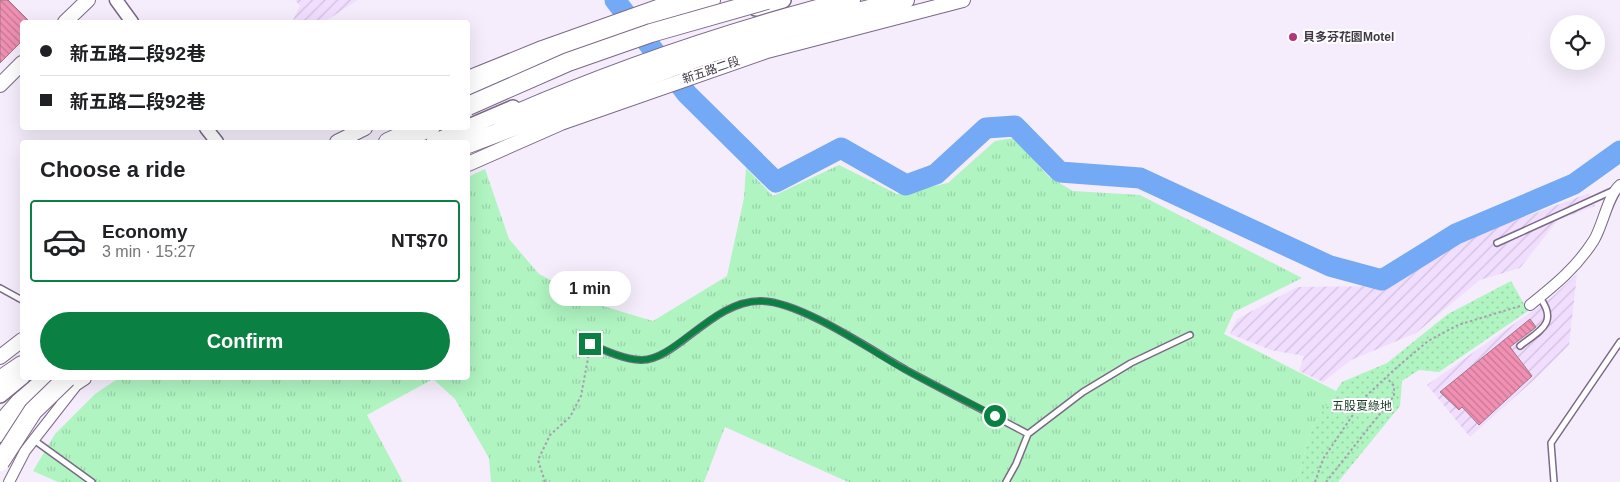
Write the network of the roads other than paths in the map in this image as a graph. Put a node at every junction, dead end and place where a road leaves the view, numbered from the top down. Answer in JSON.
{"nodes":[{"id":1,"x":88,"y":0,"type":"edge"},
{"id":2,"x":116,"y":0,"type":"edge"},
{"id":3,"x":677,"y":0,"type":"edge"},
{"id":4,"x":711,"y":0,"type":"edge"},
{"id":5,"x":767,"y":0,"type":"edge"},
{"id":6,"x":783,"y":0,"type":"edge"},
{"id":7,"x":831,"y":0,"type":"edge"},
{"id":8,"x":851,"y":0,"type":"edge"},
{"id":9,"x":905,"y":0,"type":"edge"},
{"id":10,"x":962,"y":0,"type":"edge"},
{"id":11,"x":66,"y":20,"type":"edge"},
{"id":12,"x":131,"y":20,"type":"edge"},
{"id":13,"x":20,"y":65,"type":"edge"},
{"id":14,"x":470,"y":77,"type":"edge"},
{"id":15,"x":0,"y":84,"type":"edge"},
{"id":16,"x":535,"y":84,"type":"junction"},
{"id":17,"x":470,"y":94,"type":"edge"},
{"id":18,"x":470,"y":95,"type":"edge"},
{"id":19,"x":470,"y":105,"type":"edge"},
{"id":20,"x":470,"y":111,"type":"edge"},
{"id":21,"x":470,"y":126,"type":"edge"},
{"id":22,"x":208,"y":130,"type":"edge"},
{"id":23,"x":361,"y":130,"type":"edge"},
{"id":24,"x":400,"y":130,"type":"edge"},
{"id":25,"x":415,"y":130,"type":"edge"},
{"id":26,"x":428,"y":130,"type":"edge"},
{"id":27,"x":462,"y":130,"type":"edge"},
{"id":28,"x":215,"y":140,"type":"edge"},
{"id":29,"x":341,"y":140,"type":"edge"},
{"id":30,"x":382,"y":140,"type":"edge"},
{"id":31,"x":392,"y":140,"type":"edge"},
{"id":32,"x":405,"y":140,"type":"edge"},
{"id":33,"x":439,"y":140,"type":"edge"},
{"id":34,"x":456,"y":140,"type":"edge"},
{"id":35,"x":470,"y":143,"type":"edge"},
{"id":36,"x":470,"y":163,"type":"edge"},
{"id":37,"x":1617,"y":187,"type":"edge"},
{"id":38,"x":1497,"y":243,"type":"dead end"},
{"id":39,"x":0,"y":288,"type":"edge"},
{"id":40,"x":1540,"y":298,"type":"junction"},
{"id":41,"x":20,"y":299,"type":"edge"},
{"id":42,"x":1530,"y":305,"type":"road end"},
{"id":43,"x":1190,"y":335,"type":"dead end"},
{"id":44,"x":20,"y":342,"type":"edge"},
{"id":45,"x":1620,"y":342,"type":"edge"},
{"id":46,"x":590,"y":344,"type":"road end"},
{"id":47,"x":1520,"y":346,"type":"dead end"},
{"id":48,"x":0,"y":357,"type":"edge"},
{"id":49,"x":20,"y":366,"type":"edge"},
{"id":50,"x":20,"y":379,"type":"edge"},
{"id":51,"x":0,"y":380,"type":"edge"},
{"id":52,"x":43,"y":380,"type":"edge"},
{"id":53,"x":44,"y":380,"type":"edge"},
{"id":54,"x":74,"y":380,"type":"edge"},
{"id":55,"x":74,"y":380,"type":"edge"},
{"id":56,"x":76,"y":380,"type":"edge"},
{"id":57,"x":0,"y":395,"type":"edge"},
{"id":58,"x":0,"y":412,"type":"edge"},
{"id":59,"x":0,"y":425,"type":"edge"},
{"id":60,"x":1028,"y":434,"type":"junction"},
{"id":61,"x":0,"y":435,"type":"edge"},
{"id":62,"x":34,"y":440,"type":"junction"},
{"id":63,"x":0,"y":462,"type":"edge"},
{"id":64,"x":9,"y":482,"type":"edge"},
{"id":65,"x":92,"y":482,"type":"edge"},
{"id":66,"x":1006,"y":482,"type":"edge"},
{"id":67,"x":1554,"y":482,"type":"edge"}],
"edges":[{"from":1,"to":11,"type":"main road"},
{"from":2,"to":12,"type":"street"},
{"from":3,"to":14,"type":"main road"},
{"from":4,"to":17,"type":"highway"},
{"from":5,"to":19,"type":"highway","bridge":true},
{"from":6,"to":16,"type":"main road"},
{"from":7,"to":21,"type":"main road"},
{"from":8,"to":34,"type":"highway"},
{"from":9,"to":35,"type":"highway"},
{"from":10,"to":36,"type":"main road","name":"新五路二段"},
{"from":13,"to":15,"type":"main road"},
{"from":16,"to":18,"type":"main road"},
{"from":16,"to":20,"type":"main road"},
{"from":22,"to":28,"type":"street"},
{"from":23,"to":29,"type":"main road"},
{"from":24,"to":30,"type":"highway"},
{"from":25,"to":31,"type":"highway"},
{"from":26,"to":32,"type":"main road"},
{"from":27,"to":33,"type":"main road"},
{"from":37,"to":38,"type":"lane"},
{"from":37,"to":40,"type":"street"},
{"from":39,"to":41,"type":"lane"},
{"from":40,"to":42,"type":"street"},
{"from":40,"to":47,"type":"lane"},
{"from":43,"to":60,"type":"lane"},
{"from":44,"to":48,"type":"main road"},
{"from":45,"to":67,"type":"lane"},
{"from":46,"to":60,"type":"lane"},
{"from":49,"to":51,"type":"highway"},
{"from":50,"to":57,"type":"main road"},
{"from":52,"to":58,"type":"main road"},
{"from":53,"to":59,"type":"highway"},
{"from":54,"to":61,"type":"main road"},
{"from":55,"to":63,"type":"highway","bridge":true},
{"from":56,"to":62,"type":"street"},
{"from":60,"to":66,"type":"lane"},
{"from":62,"to":64,"type":"street"},
{"from":62,"to":65,"type":"lane"}]}
